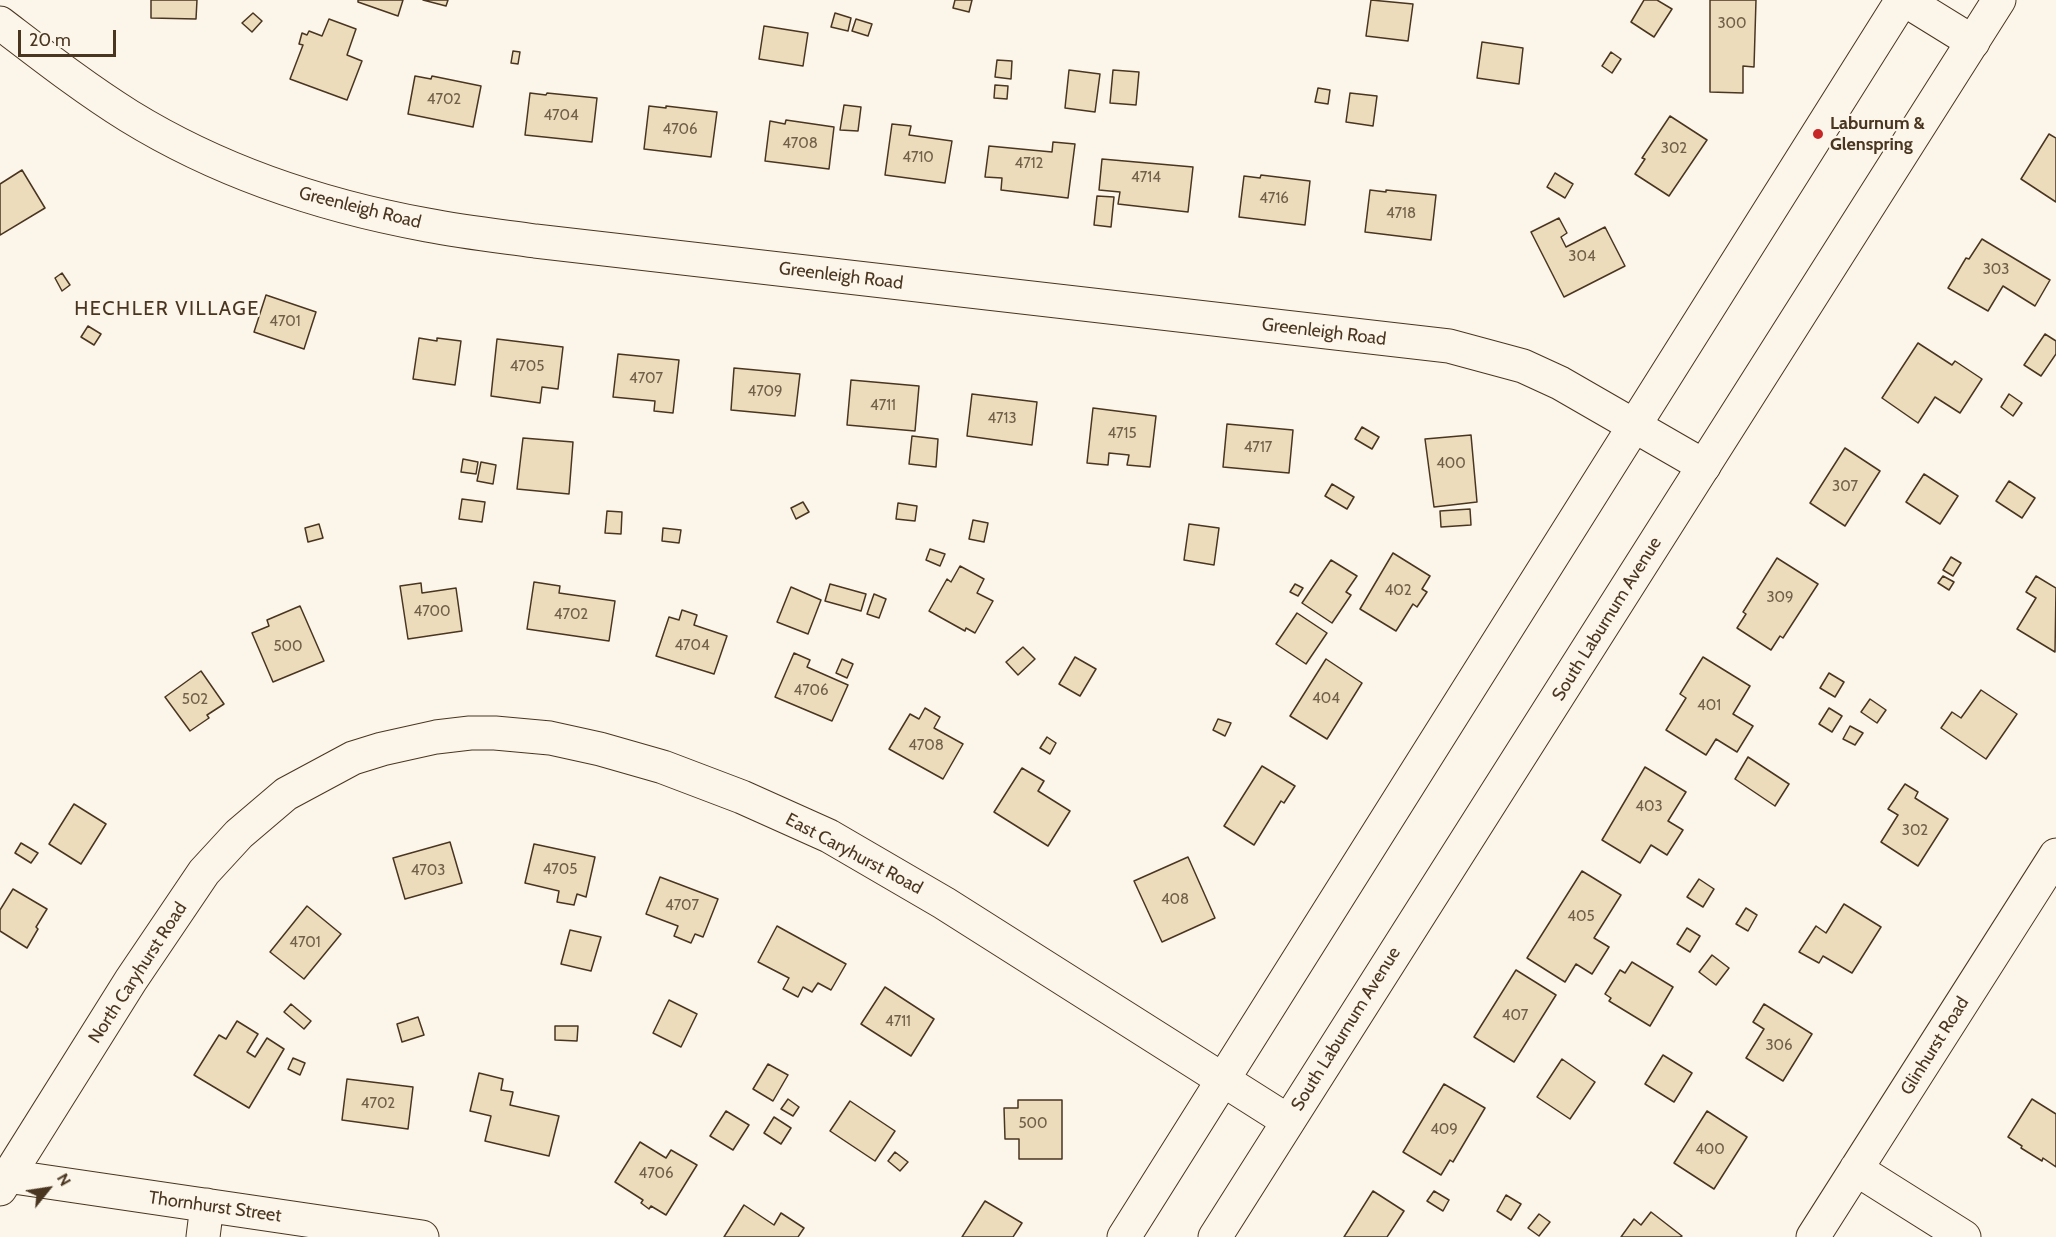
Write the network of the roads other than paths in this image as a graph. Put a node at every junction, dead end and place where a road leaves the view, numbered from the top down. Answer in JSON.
{"nodes":[{"id":1,"x":1904,"y":0,"type":"edge"},
{"id":2,"x":1999,"y":0,"type":"edge"},
{"id":3,"x":0,"y":23,"type":"edge"},
{"id":4,"x":1973,"y":42,"type":"junction"},
{"id":5,"x":1633,"y":426,"type":"junction"},
{"id":6,"x":1704,"y":466,"type":"junction"},
{"id":7,"x":306,"y":783,"type":"joint"},
{"id":8,"x":2056,"y":855,"type":"edge"},
{"id":9,"x":1222,"y":1080,"type":"junction"},
{"id":10,"x":1288,"y":1121,"type":"junction"},
{"id":11,"x":1856,"y":1169,"type":"junction"},
{"id":12,"x":4,"y":1182,"type":"edge"},
{"id":13,"x":205,"y":1221,"type":"edge"},
{"id":14,"x":422,"y":1237,"type":"edge"},
{"id":15,"x":1124,"y":1237,"type":"edge"},
{"id":16,"x":1215,"y":1237,"type":"edge"},
{"id":17,"x":1813,"y":1237,"type":"edge"},
{"id":18,"x":1964,"y":1237,"type":"edge"}],
"edges":[{"from":1,"to":4,"type":"street"},
{"from":1,"to":5,"type":"street"},
{"from":2,"to":4,"type":"street","name":"South Laburnum Avenue"},
{"from":3,"to":5,"type":"street","name":"Greenleigh Road"},
{"from":4,"to":6,"type":"street","name":"South Laburnum Avenue"},
{"from":5,"to":6,"type":"street","name":"Greenleigh Road"},
{"from":5,"to":9,"type":"street"},
{"from":6,"to":10,"type":"street","name":"South Laburnum Avenue"},
{"from":7,"to":9,"type":"street","name":"East Caryhurst Road"},
{"from":7,"to":12,"type":"street","name":"North Caryhurst Road"},
{"from":8,"to":11,"type":"street","name":"Glinhurst Road"},
{"from":9,"to":10,"type":"street","name":"East Caryhurst Road"},
{"from":9,"to":15,"type":"street"},
{"from":10,"to":16,"type":"street","name":"South Laburnum Avenue"},
{"from":11,"to":17,"type":"street","name":"Glinhurst Road"},
{"from":11,"to":18,"type":"street"},
{"from":12,"to":13,"type":"street","name":"Thornhurst Street"},
{"from":13,"to":14,"type":"street","name":"Thornhurst Street"}]}
